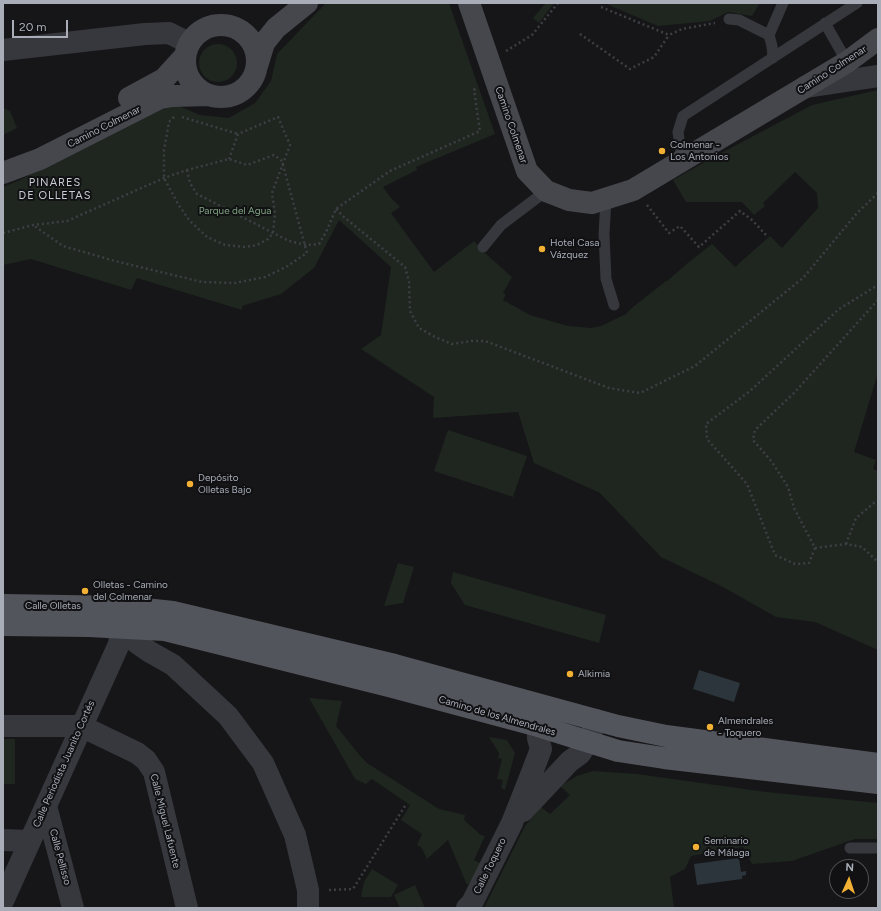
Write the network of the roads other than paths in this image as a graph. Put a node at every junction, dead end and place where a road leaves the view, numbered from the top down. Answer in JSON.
{"nodes":[{"id":1,"x":308,"y":3,"type":"edge"},
{"id":2,"x":469,"y":3,"type":"edge"},
{"id":3,"x":783,"y":3,"type":"edge"},
{"id":4,"x":857,"y":3,"type":"edge"},
{"id":5,"x":729,"y":19,"type":"road end"},
{"id":6,"x":824,"y":23,"type":"junction"},
{"id":7,"x":229,"y":26,"type":"junction"},
{"id":8,"x":276,"y":28,"type":"junction"},
{"id":9,"x":769,"y":35,"type":"junction"},
{"id":10,"x":878,"y":39,"type":"edge"},
{"id":11,"x":187,"y":49,"type":"junction"},
{"id":12,"x":3,"y":50,"type":"edge"},
{"id":13,"x":773,"y":58,"type":"junction"},
{"id":14,"x":847,"y":62,"type":"junction"},
{"id":15,"x":256,"y":69,"type":"junction"},
{"id":16,"x":878,"y":76,"type":"edge"},
{"id":17,"x":805,"y":87,"type":"junction"},
{"id":18,"x":208,"y":95,"type":"junction"},
{"id":19,"x":3,"y":160,"type":"edge"},
{"id":20,"x":682,"y":160,"type":"junction"},
{"id":21,"x":3,"y":173,"type":"edge"},
{"id":22,"x":546,"y":191,"type":"junction"},
{"id":23,"x":606,"y":199,"type":"junction"},
{"id":24,"x":483,"y":247,"type":"dead end"},
{"id":25,"x":614,"y":306,"type":"dead end"},
{"id":26,"x":3,"y":605,"type":"edge"},
{"id":27,"x":123,"y":617,"type":"junction"},
{"id":28,"x":3,"y":625,"type":"edge"},
{"id":29,"x":596,"y":720,"type":"junction"},
{"id":30,"x":3,"y":726,"type":"edge"},
{"id":31,"x":81,"y":726,"type":"junction"},
{"id":32,"x":538,"y":726,"type":"junction"},
{"id":33,"x":588,"y":742,"type":"junction"},
{"id":34,"x":541,"y":749,"type":"junction"},
{"id":35,"x":570,"y":761,"type":"junction"},
{"id":36,"x":878,"y":764,"type":"edge"},
{"id":37,"x":878,"y":783,"type":"edge"},
{"id":38,"x":46,"y":806,"type":"junction"},
{"id":39,"x":512,"y":823,"type":"junction"},
{"id":40,"x":3,"y":840,"type":"edge"},
{"id":41,"x":29,"y":841,"type":"junction"},
{"id":42,"x":850,"y":848,"type":"dead end"},
{"id":43,"x":878,"y":848,"type":"edge"},
{"id":44,"x":3,"y":901,"type":"edge"},
{"id":45,"x":306,"y":903,"type":"edge"},
{"id":46,"x":73,"y":908,"type":"edge"},
{"id":47,"x":187,"y":908,"type":"edge"},
{"id":48,"x":467,"y":908,"type":"edge"}],
"edges":[{"from":1,"to":8,"type":"main road"},
{"from":2,"to":22,"type":"main road","name":"Camino Colmenar"},
{"from":3,"to":9,"type":"lane"},
{"from":4,"to":6,"type":"lane"},
{"from":5,"to":9,"type":"lane"},
{"from":6,"to":13,"type":"lane"},
{"from":6,"to":14,"type":"lane"},
{"from":7,"to":8,"type":"main road"},
{"from":7,"to":11,"type":"main road"},
{"from":7,"to":15,"type":"main road"},
{"from":8,"to":15,"type":"main road"},
{"from":9,"to":13,"type":"lane"},
{"from":10,"to":14,"type":"main road","name":"Camino Colmenar"},
{"from":11,"to":12,"type":"street"},
{"from":11,"to":18,"type":"main road"},
{"from":11,"to":19,"type":"main road","name":"Camino Colmenar"},
{"from":13,"to":20,"type":"lane"},
{"from":14,"to":17,"type":"main road","name":"Camino Colmenar"},
{"from":15,"to":18,"type":"main road"},
{"from":16,"to":17,"type":"street"},
{"from":17,"to":20,"type":"main road","name":"Camino Colmenar"},
{"from":18,"to":21,"type":"main road","name":"Camino Colmenar"},
{"from":20,"to":23,"type":"main road","name":"Camino Colmenar"},
{"from":22,"to":23,"type":"main road","name":"Camino Colmenar"},
{"from":22,"to":24,"type":"lane"},
{"from":23,"to":25,"type":"lane"},
{"from":26,"to":27,"type":"main road","name":"Calle Olletas"},
{"from":27,"to":28,"type":"main road","name":"Calle Olletas"},
{"from":27,"to":29,"type":"main road"},
{"from":27,"to":31,"type":"street","name":"Calle Periodista Juanito Cortés"},
{"from":27,"to":32,"type":"main road","name":"Camino de los Almendrales"},
{"from":27,"to":45,"type":"street"},
{"from":29,"to":33,"type":"street","name":"Calle Toquero"},
{"from":29,"to":36,"type":"main road"},
{"from":30,"to":31,"type":"street"},
{"from":31,"to":38,"type":"street","name":"Calle Periodista Juanito Cortés"},
{"from":31,"to":47,"type":"street","name":"Calle Miguel Lafuente"},
{"from":32,"to":33,"type":"main road","name":"Camino de los Almendrales"},
{"from":32,"to":34,"type":"street"},
{"from":33,"to":35,"type":"street","name":"Calle Toquero"},
{"from":33,"to":37,"type":"main road","name":"Camino de los Almendrales"},
{"from":34,"to":35,"type":"street"},
{"from":34,"to":39,"type":"street","name":"Calle Toquero"},
{"from":35,"to":39,"type":"street","name":"Calle Toquero"},
{"from":38,"to":41,"type":"street","name":"Calle Periodista Juanito Cortés"},
{"from":38,"to":46,"type":"street","name":"Calle Pellisso"},
{"from":39,"to":48,"type":"street","name":"Calle Toquero"},
{"from":40,"to":41,"type":"street"},
{"from":41,"to":44,"type":"street","name":"Calle Periodista Juanito Cortés"},
{"from":42,"to":43,"type":"lane"}]}
